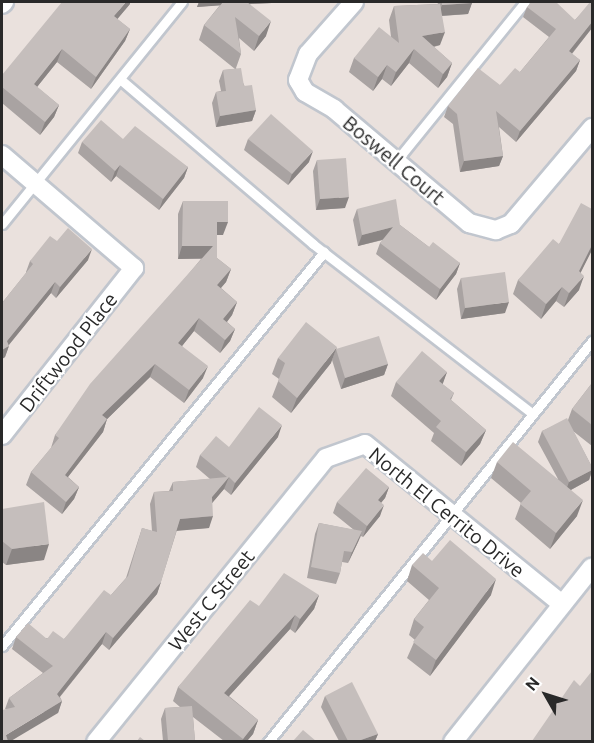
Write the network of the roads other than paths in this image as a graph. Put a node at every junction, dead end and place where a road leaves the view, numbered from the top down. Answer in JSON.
{"nodes":[{"id":1,"x":183,"y":2,"type":"edge"},
{"id":2,"x":354,"y":2,"type":"edge"},
{"id":3,"x":525,"y":2,"type":"edge"},
{"id":4,"x":120,"y":79,"type":"junction"},
{"id":5,"x":592,"y":128,"type":"edge"},
{"id":6,"x":2,"y":155,"type":"edge"},
{"id":7,"x":397,"y":160,"type":"junction"},
{"id":8,"x":34,"y":183,"type":"junction"},
{"id":9,"x":2,"y":224,"type":"edge"},
{"id":10,"x":324,"y":252,"type":"junction"},
{"id":11,"x":592,"y":340,"type":"edge"},
{"id":12,"x":533,"y":414,"type":"junction"},
{"id":13,"x":2,"y":435,"type":"edge"},
{"id":14,"x":326,"y":458,"type":"joint"},
{"id":15,"x":452,"y":515,"type":"junction"},
{"id":16,"x":592,"y":567,"type":"edge"},
{"id":17,"x":562,"y":604,"type":"junction"},
{"id":18,"x":2,"y":646,"type":"edge"},
{"id":19,"x":96,"y":741,"type":"edge"},
{"id":20,"x":268,"y":741,"type":"edge"},
{"id":21,"x":453,"y":741,"type":"edge"}],
"edges":[{"from":1,"to":4,"type":"lane"},
{"from":2,"to":7,"type":"street","name":"Boswell Court"},
{"from":3,"to":7,"type":"lane"},
{"from":4,"to":8,"type":"lane"},
{"from":4,"to":10,"type":"lane"},
{"from":5,"to":7,"type":"street","name":"Boswell Court"},
{"from":6,"to":8,"type":"street"},
{"from":8,"to":9,"type":"lane"},
{"from":8,"to":13,"type":"street","name":"Driftwood Place"},
{"from":10,"to":12,"type":"lane"},
{"from":10,"to":18,"type":"lane"},
{"from":11,"to":12,"type":"lane"},
{"from":12,"to":15,"type":"lane"},
{"from":14,"to":15,"type":"street","name":"North El Cerrito Drive"},
{"from":14,"to":19,"type":"street","name":"West C Street"},
{"from":15,"to":17,"type":"street","name":"North El Cerrito Drive"},
{"from":15,"to":20,"type":"lane"},
{"from":16,"to":17,"type":"street"},
{"from":17,"to":21,"type":"street"}]}
